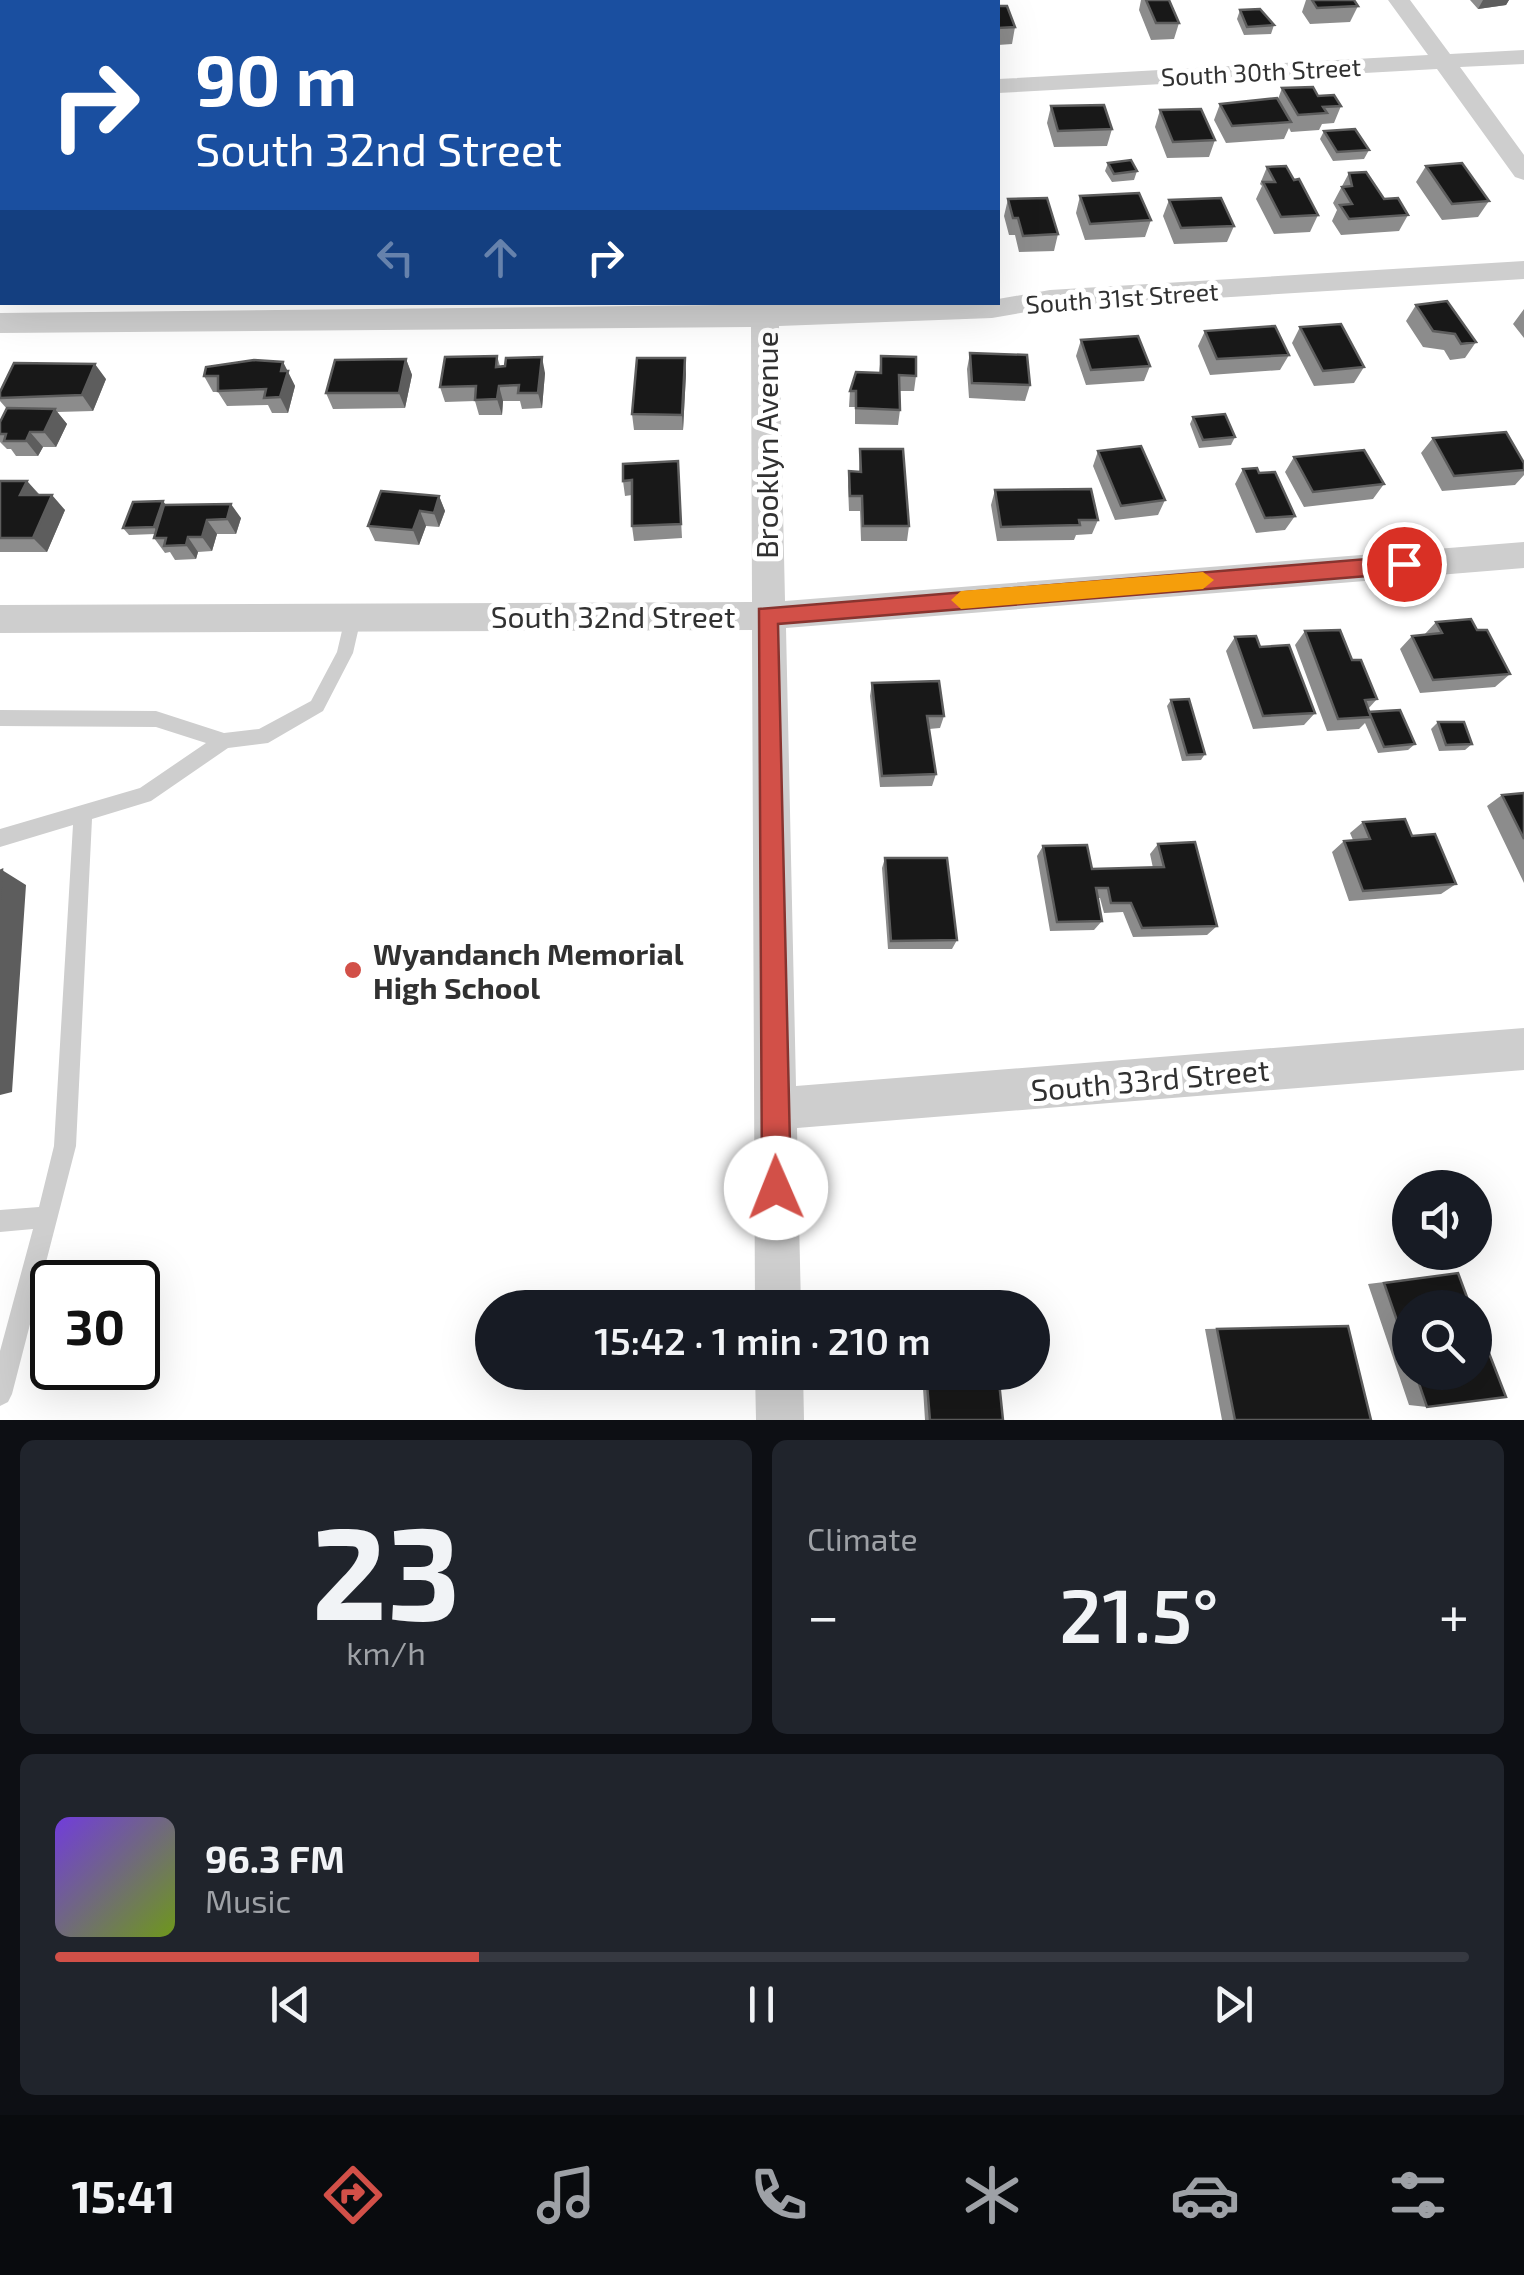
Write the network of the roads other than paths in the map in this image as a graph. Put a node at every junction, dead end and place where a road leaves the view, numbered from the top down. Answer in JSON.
{"nodes":[{"id":1,"x":1398,"y":0,"type":"edge"},
{"id":2,"x":1524,"y":57,"type":"edge"},
{"id":3,"x":1443,"y":61,"type":"junction"},
{"id":4,"x":1000,"y":86,"type":"edge"},
{"id":5,"x":1524,"y":172,"type":"edge"},
{"id":6,"x":1524,"y":270,"type":"edge"},
{"id":7,"x":765,"y":310,"type":"edge"},
{"id":8,"x":0,"y":323,"type":"edge"},
{"id":9,"x":1524,"y":554,"type":"edge"},
{"id":10,"x":767,"y":616,"type":"junction"},
{"id":11,"x":353,"y":618,"type":"junction"},
{"id":12,"x":0,"y":619,"type":"edge"},
{"id":13,"x":0,"y":718,"type":"edge"},
{"id":14,"x":224,"y":740,"type":"junction"},
{"id":15,"x":84,"y":814,"type":"junction"},
{"id":16,"x":0,"y":838,"type":"edge"},
{"id":17,"x":1524,"y":1049,"type":"edge"},
{"id":18,"x":775,"y":1108,"type":"junction"},
{"id":19,"x":48,"y":1217,"type":"junction"},
{"id":20,"x":0,"y":1221,"type":"edge"},
{"id":21,"x":778,"y":1290,"type":"edge"},
{"id":22,"x":779,"y":1390,"type":"edge"},
{"id":23,"x":0,"y":1394,"type":"edge"},
{"id":24,"x":780,"y":1420,"type":"edge"}],
"edges":[{"from":1,"to":3,"type":"street"},
{"from":2,"to":3,"type":"street","name":"South 30th Street"},
{"from":3,"to":4,"type":"street","name":"South 30th Street"},
{"from":3,"to":5,"type":"street"},
{"from":6,"to":7,"type":"street","name":"South 31st Street"},
{"from":7,"to":8,"type":"street","name":"South 31st Street"},
{"from":7,"to":10,"type":"street","name":"Brooklyn Avenue"},
{"from":9,"to":10,"type":"street","name":"South 32nd Street"},
{"from":10,"to":11,"type":"street","name":"South 32nd Street"},
{"from":10,"to":18,"type":"street","name":"Brooklyn Avenue"},
{"from":11,"to":12,"type":"street","name":"South 32nd Street"},
{"from":11,"to":14,"type":"lane"},
{"from":13,"to":14,"type":"lane"},
{"from":14,"to":15,"type":"lane"},
{"from":15,"to":16,"type":"lane"},
{"from":15,"to":19,"type":"lane"},
{"from":17,"to":18,"type":"street","name":"South 33rd Street"},
{"from":18,"to":21,"type":"street","name":"Brooklyn Avenue"},
{"from":19,"to":20,"type":"lane"},
{"from":19,"to":23,"type":"lane"},
{"from":22,"to":24,"type":"street"}]}
